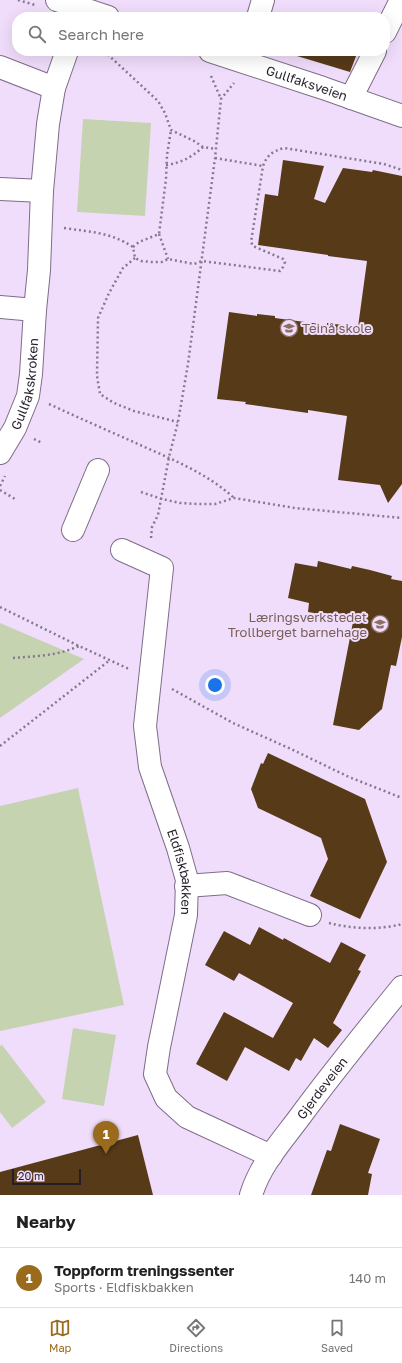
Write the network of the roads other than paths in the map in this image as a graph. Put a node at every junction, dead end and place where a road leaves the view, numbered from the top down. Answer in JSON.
{"nodes":[{"id":1,"x":57,"y":0,"type":"edge"},
{"id":2,"x":263,"y":0,"type":"edge"},
{"id":3,"x":401,"y":0,"type":"edge"},
{"id":4,"x":77,"y":12,"type":"edge"},
{"id":5,"x":259,"y":12,"type":"edge"},
{"id":6,"x":390,"y":22,"type":"edge"},
{"id":7,"x":65,"y":56,"type":"edge"},
{"id":8,"x":223,"y":56,"type":"edge"},
{"id":9,"x":372,"y":56,"type":"edge"},
{"id":10,"x":243,"y":64,"type":"edge"},
{"id":11,"x":0,"y":67,"type":"edge"},
{"id":12,"x":54,"y":88,"type":"junction"},
{"id":13,"x":351,"y":98,"type":"junction"},
{"id":14,"x":402,"y":116,"type":"edge"},
{"id":15,"x":0,"y":189,"type":"edge"},
{"id":16,"x":42,"y":191,"type":"junction"},
{"id":17,"x":0,"y":307,"type":"edge"},
{"id":18,"x":35,"y":310,"type":"junction"},
{"id":19,"x":0,"y":453,"type":"edge"},
{"id":20,"x":98,"y":470,"type":"dead end"},
{"id":21,"x":73,"y":530,"type":"dead end"},
{"id":22,"x":122,"y":550,"type":"dead end"},
{"id":23,"x":186,"y":886,"type":"junction"},
{"id":24,"x":310,"y":914,"type":"road end"},
{"id":25,"x":402,"y":987,"type":"edge"},
{"id":26,"x":270,"y":1156,"type":"junction"},
{"id":27,"x":251,"y":1195,"type":"edge"}],
"edges":[{"from":1,"to":4,"type":"street"},
{"from":2,"to":5,"type":"street"},
{"from":3,"to":6,"type":"street"},
{"from":7,"to":12,"type":"street","name":"Gullfakskroken"},
{"from":8,"to":10,"type":"street","name":"Gullfaksveien"},
{"from":9,"to":13,"type":"street"},
{"from":10,"to":13,"type":"street","name":"Gullfaksveien"},
{"from":11,"to":12,"type":"street"},
{"from":12,"to":16,"type":"street","name":"Gullfakskroken"},
{"from":13,"to":14,"type":"street","name":"Gullfaksveien"},
{"from":15,"to":16,"type":"street"},
{"from":16,"to":18,"type":"street","name":"Gullfakskroken"},
{"from":17,"to":18,"type":"street"},
{"from":18,"to":19,"type":"street","name":"Gullfakskroken"},
{"from":20,"to":21,"type":"street"},
{"from":22,"to":23,"type":"street","name":"Eldfiskbakken"},
{"from":23,"to":24,"type":"street"},
{"from":23,"to":26,"type":"street","name":"Eldfiskbakken"},
{"from":25,"to":26,"type":"street","name":"Gjerdeveien"},
{"from":26,"to":27,"type":"street","name":"Gjerdeveien"}]}
